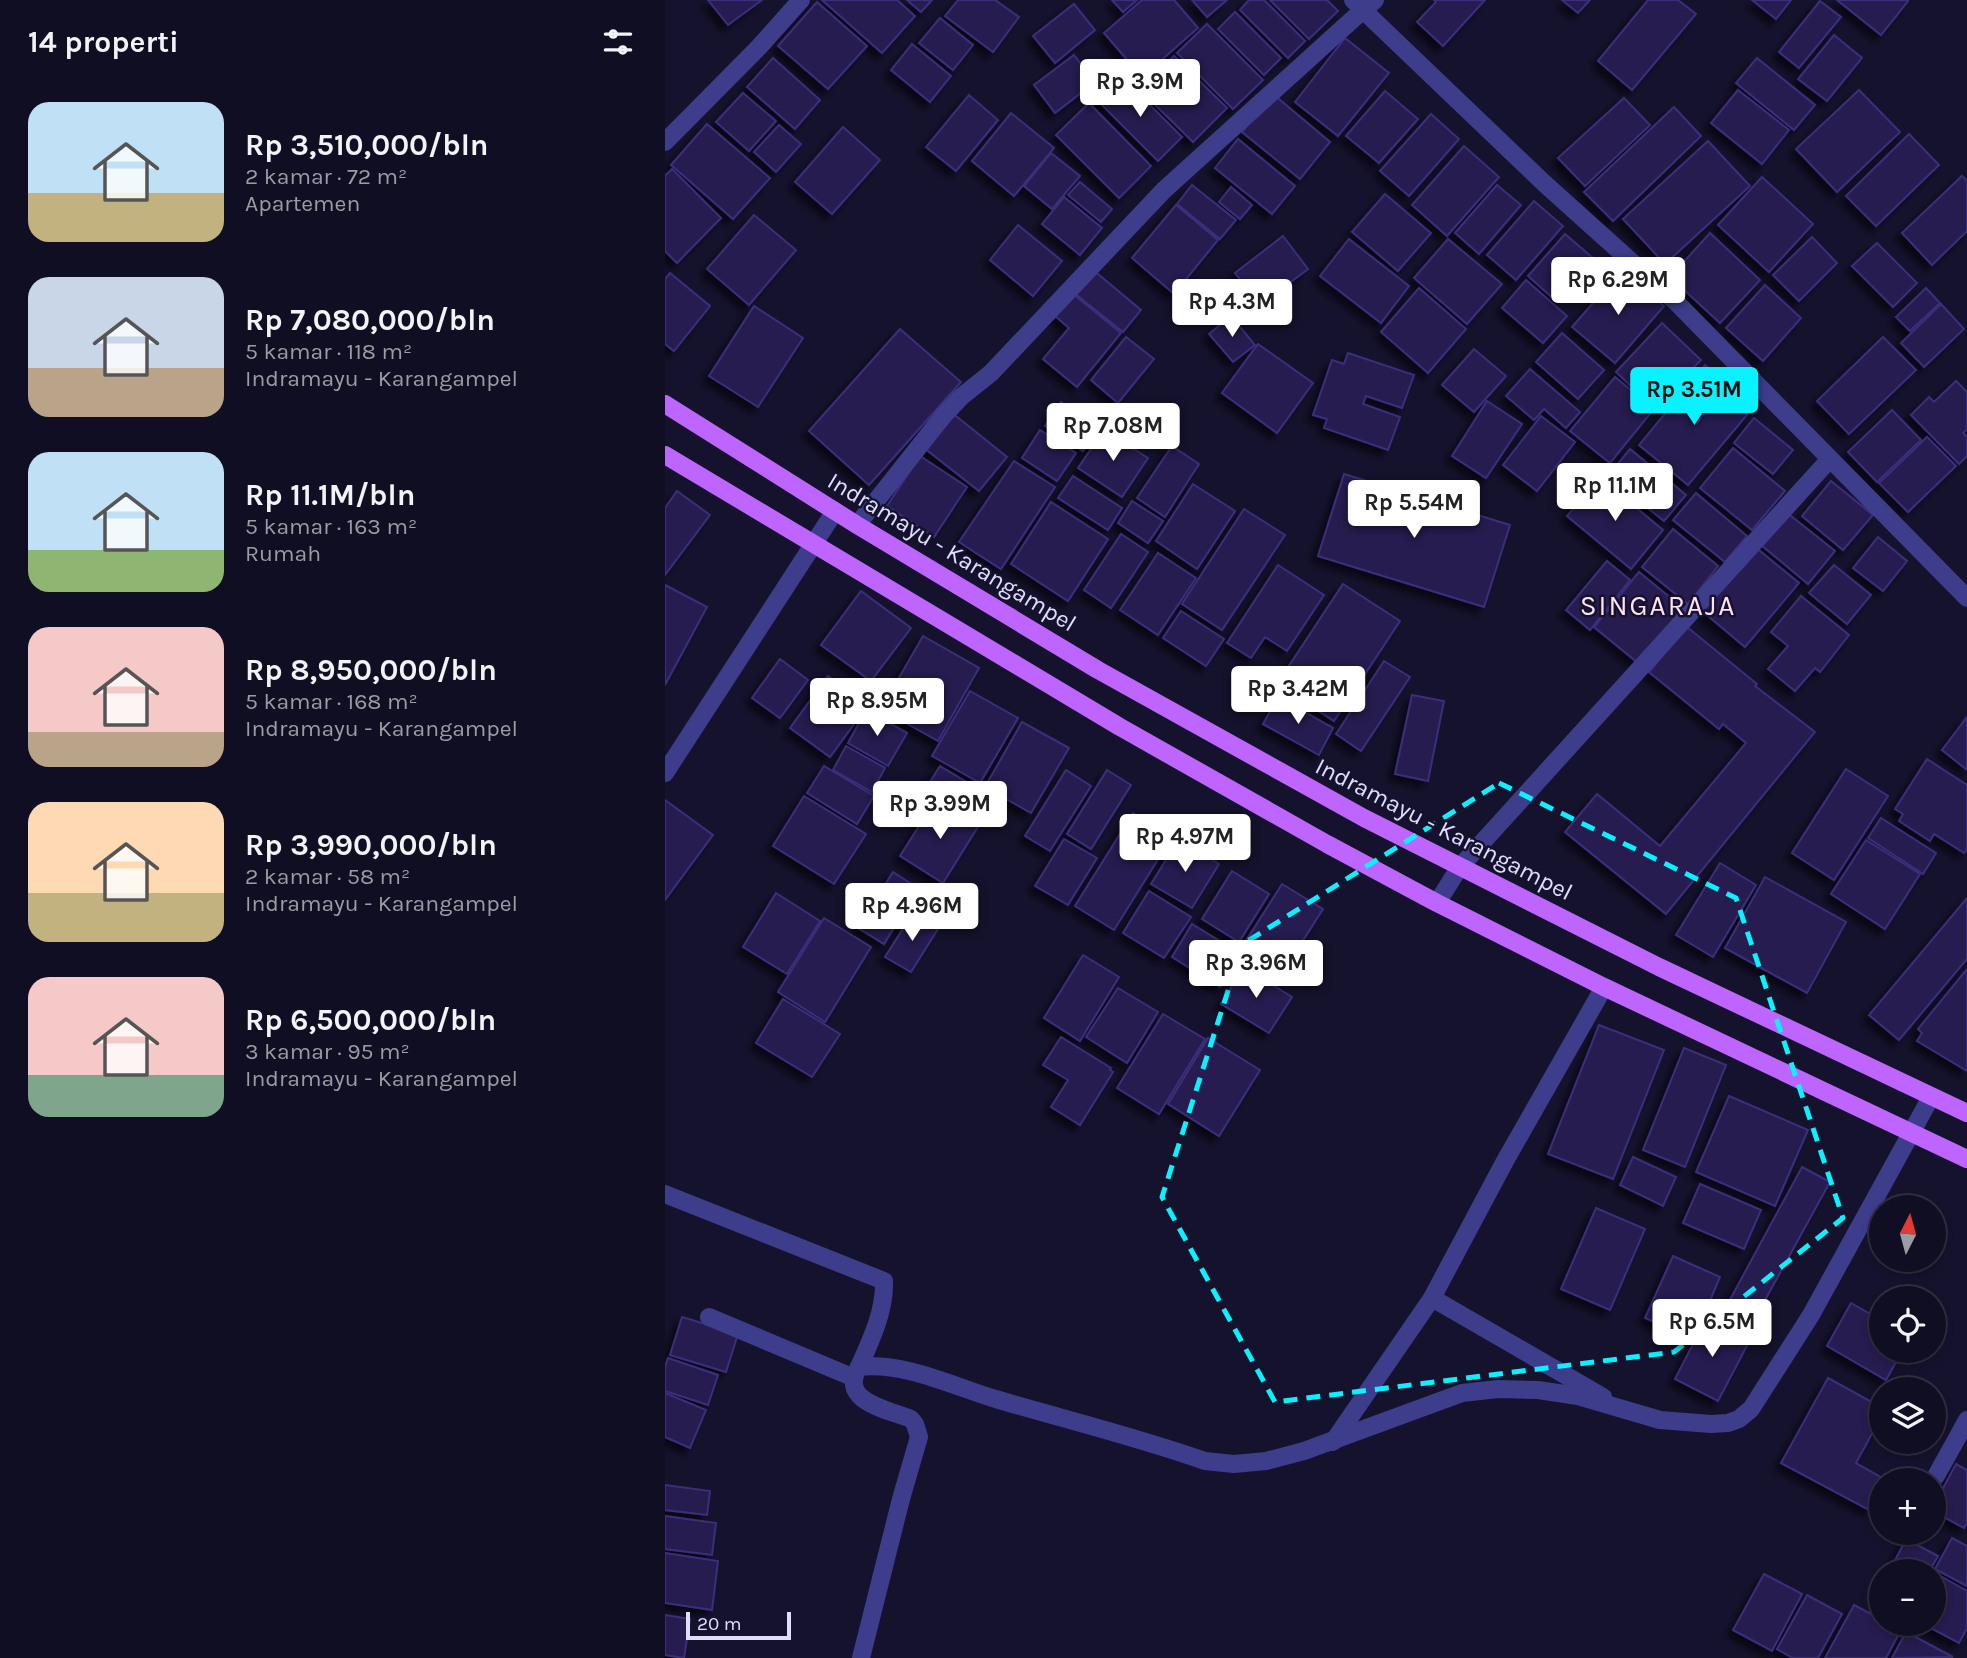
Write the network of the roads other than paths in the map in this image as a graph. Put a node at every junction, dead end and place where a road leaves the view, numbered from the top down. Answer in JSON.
{"nodes":[{"id":1,"x":801,"y":0,"type":"edge"},
{"id":2,"x":1364,"y":3,"type":"edge"},
{"id":3,"x":665,"y":142,"type":"edge"},
{"id":4,"x":665,"y":404,"type":"edge"},
{"id":5,"x":665,"y":455,"type":"edge"},
{"id":6,"x":1829,"y":460,"type":"junction"},
{"id":7,"x":835,"y":511,"type":"junction"},
{"id":8,"x":857,"y":525,"type":"junction"},
{"id":9,"x":813,"y":542,"type":"junction"},
{"id":10,"x":1965,"y":589,"type":"edge"},
{"id":11,"x":665,"y":773,"type":"edge"},
{"id":12,"x":1459,"y":868,"type":"junction"},
{"id":13,"x":1437,"y":903,"type":"junction"},
{"id":14,"x":1604,"y":987,"type":"junction"},
{"id":15,"x":1931,"y":1097,"type":"junction"},
{"id":16,"x":1967,"y":1113,"type":"edge"},
{"id":17,"x":1910,"y":1132,"type":"junction"},
{"id":18,"x":1967,"y":1159,"type":"edge"},
{"id":19,"x":665,"y":1194,"type":"edge"},
{"id":20,"x":1432,"y":1297,"type":"junction"},
{"id":21,"x":709,"y":1317,"type":"dead end"},
{"id":22,"x":856,"y":1372,"type":"junction"},
{"id":23,"x":1626,"y":1410,"type":"junction"},
{"id":24,"x":1967,"y":1420,"type":"edge"},
{"id":25,"x":1333,"y":1442,"type":"junction"},
{"id":26,"x":1940,"y":1468,"type":"edge"},
{"id":27,"x":861,"y":1658,"type":"edge"}],
"edges":[{"from":1,"to":3,"type":"street"},
{"from":2,"to":6,"type":"street"},
{"from":2,"to":8,"type":"street"},
{"from":4,"to":7,"type":"main road","name":"Indramayu - Karangampel"},
{"from":5,"to":9,"type":"main road"},
{"from":6,"to":10,"type":"street"},
{"from":6,"to":12,"type":"street"},
{"from":7,"to":8,"type":"main road","name":"Indramayu - Karangampel"},
{"from":7,"to":9,"type":"street"},
{"from":8,"to":12,"type":"main road","name":"Indramayu - Karangampel"},
{"from":9,"to":11,"type":"street"},
{"from":9,"to":13,"type":"main road"},
{"from":12,"to":13,"type":"street"},
{"from":12,"to":15,"type":"main road","name":"Indramayu - Karangampel"},
{"from":13,"to":14,"type":"main road"},
{"from":14,"to":17,"type":"main road"},
{"from":14,"to":20,"type":"street"},
{"from":15,"to":16,"type":"main road","name":"Indramayu - Karangampel"},
{"from":15,"to":17,"type":"street"},
{"from":17,"to":18,"type":"main road"},
{"from":17,"to":23,"type":"street"},
{"from":19,"to":22,"type":"street"},
{"from":20,"to":23,"type":"street"},
{"from":20,"to":25,"type":"street"},
{"from":21,"to":22,"type":"street"},
{"from":22,"to":25,"type":"street"},
{"from":22,"to":27,"type":"street"},
{"from":23,"to":25,"type":"street"},
{"from":24,"to":26,"type":"street"}]}
